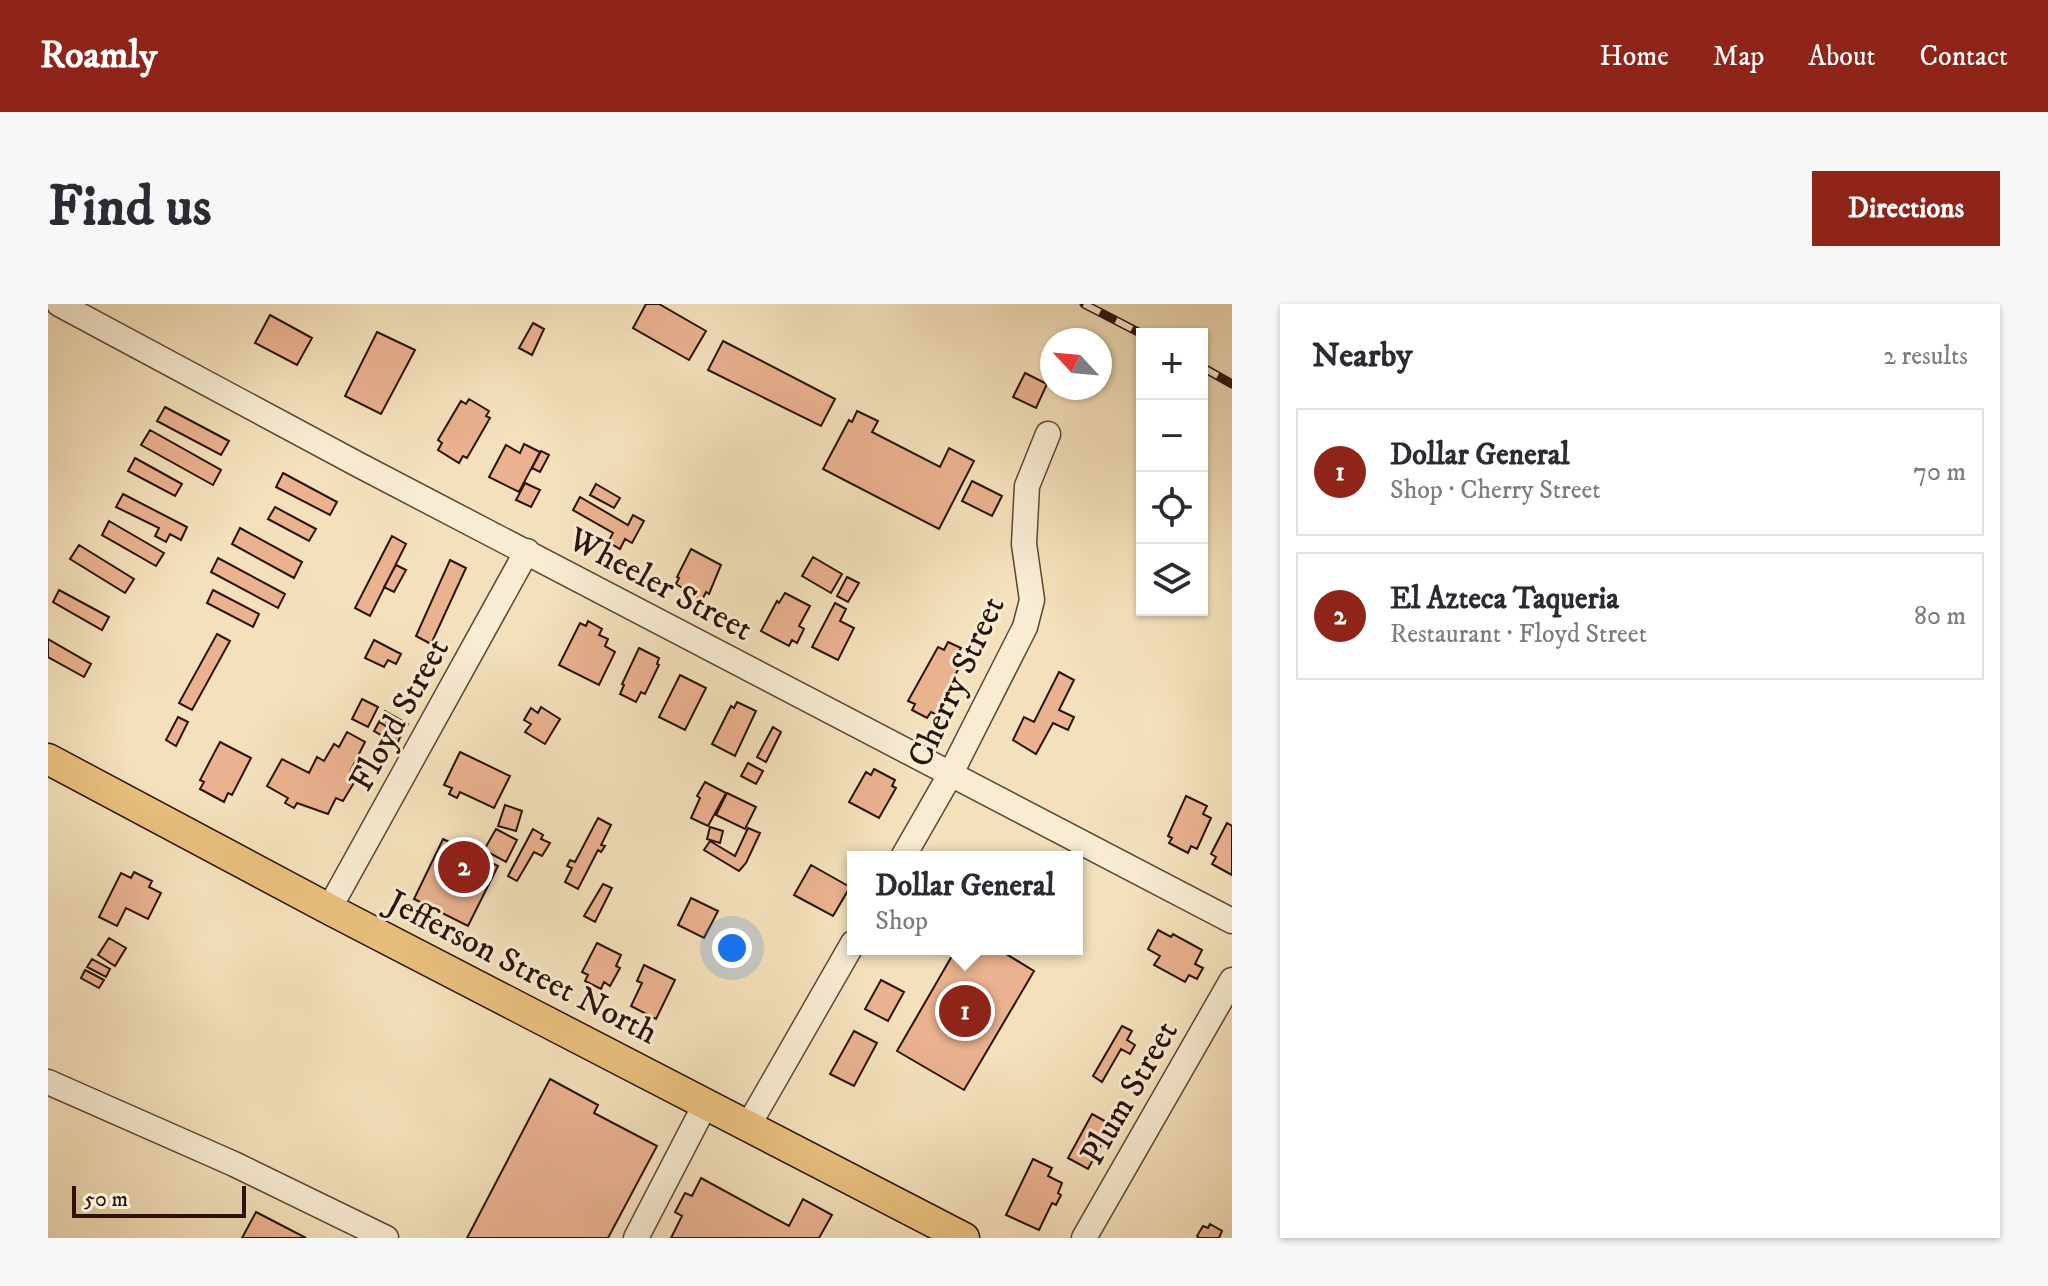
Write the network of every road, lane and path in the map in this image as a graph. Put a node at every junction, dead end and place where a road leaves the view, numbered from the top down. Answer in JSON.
{"nodes":[{"id":1,"x":59,"y":304,"type":"edge"},
{"id":2,"x":1048,"y":434,"type":"dead end"},
{"id":3,"x":527,"y":551,"type":"junction"},
{"id":4,"x":48,"y":759,"type":"edge"},
{"id":5,"x":950,"y":775,"type":"junction"},
{"id":6,"x":906,"y":851,"type":"edge"},
{"id":7,"x":329,"y":909,"type":"junction"},
{"id":8,"x":1232,"y":921,"type":"edge"},
{"id":9,"x":847,"y":953,"type":"edge"},
{"id":10,"x":1232,"y":980,"type":"edge"},
{"id":11,"x":48,"y":1082,"type":"edge"},
{"id":12,"x":706,"y":1103,"type":"junction"},
{"id":13,"x":748,"y":1126,"type":"junction"},
{"id":14,"x":933,"y":1231,"type":"edge"},
{"id":15,"x":386,"y":1238,"type":"edge"},
{"id":16,"x":636,"y":1238,"type":"edge"},
{"id":17,"x":964,"y":1238,"type":"edge"},
{"id":18,"x":1084,"y":1238,"type":"edge"}],
"edges":[{"from":1,"to":3,"type":"street","name":"Wheeler Street"},
{"from":2,"to":5,"type":"street","name":"Cherry Street"},
{"from":3,"to":5,"type":"street","name":"Wheeler Street"},
{"from":3,"to":7,"type":"street","name":"Floyd Street"},
{"from":4,"to":7,"type":"main road","name":"Jefferson Street North"},
{"from":5,"to":6,"type":"street","name":"Cherry Street"},
{"from":5,"to":8,"type":"street","name":"Wheeler Street"},
{"from":7,"to":12,"type":"main road","name":"Jefferson Street North"},
{"from":9,"to":13,"type":"street"},
{"from":10,"to":18,"type":"street","name":"Plum Street"},
{"from":11,"to":15,"type":"street"},
{"from":12,"to":13,"type":"main road","name":"Jefferson Street North"},
{"from":12,"to":16,"type":"street"},
{"from":13,"to":14,"type":"main road","name":"Jefferson Street North"},
{"from":14,"to":17,"type":"main road","name":"Jefferson Street North"}]}
